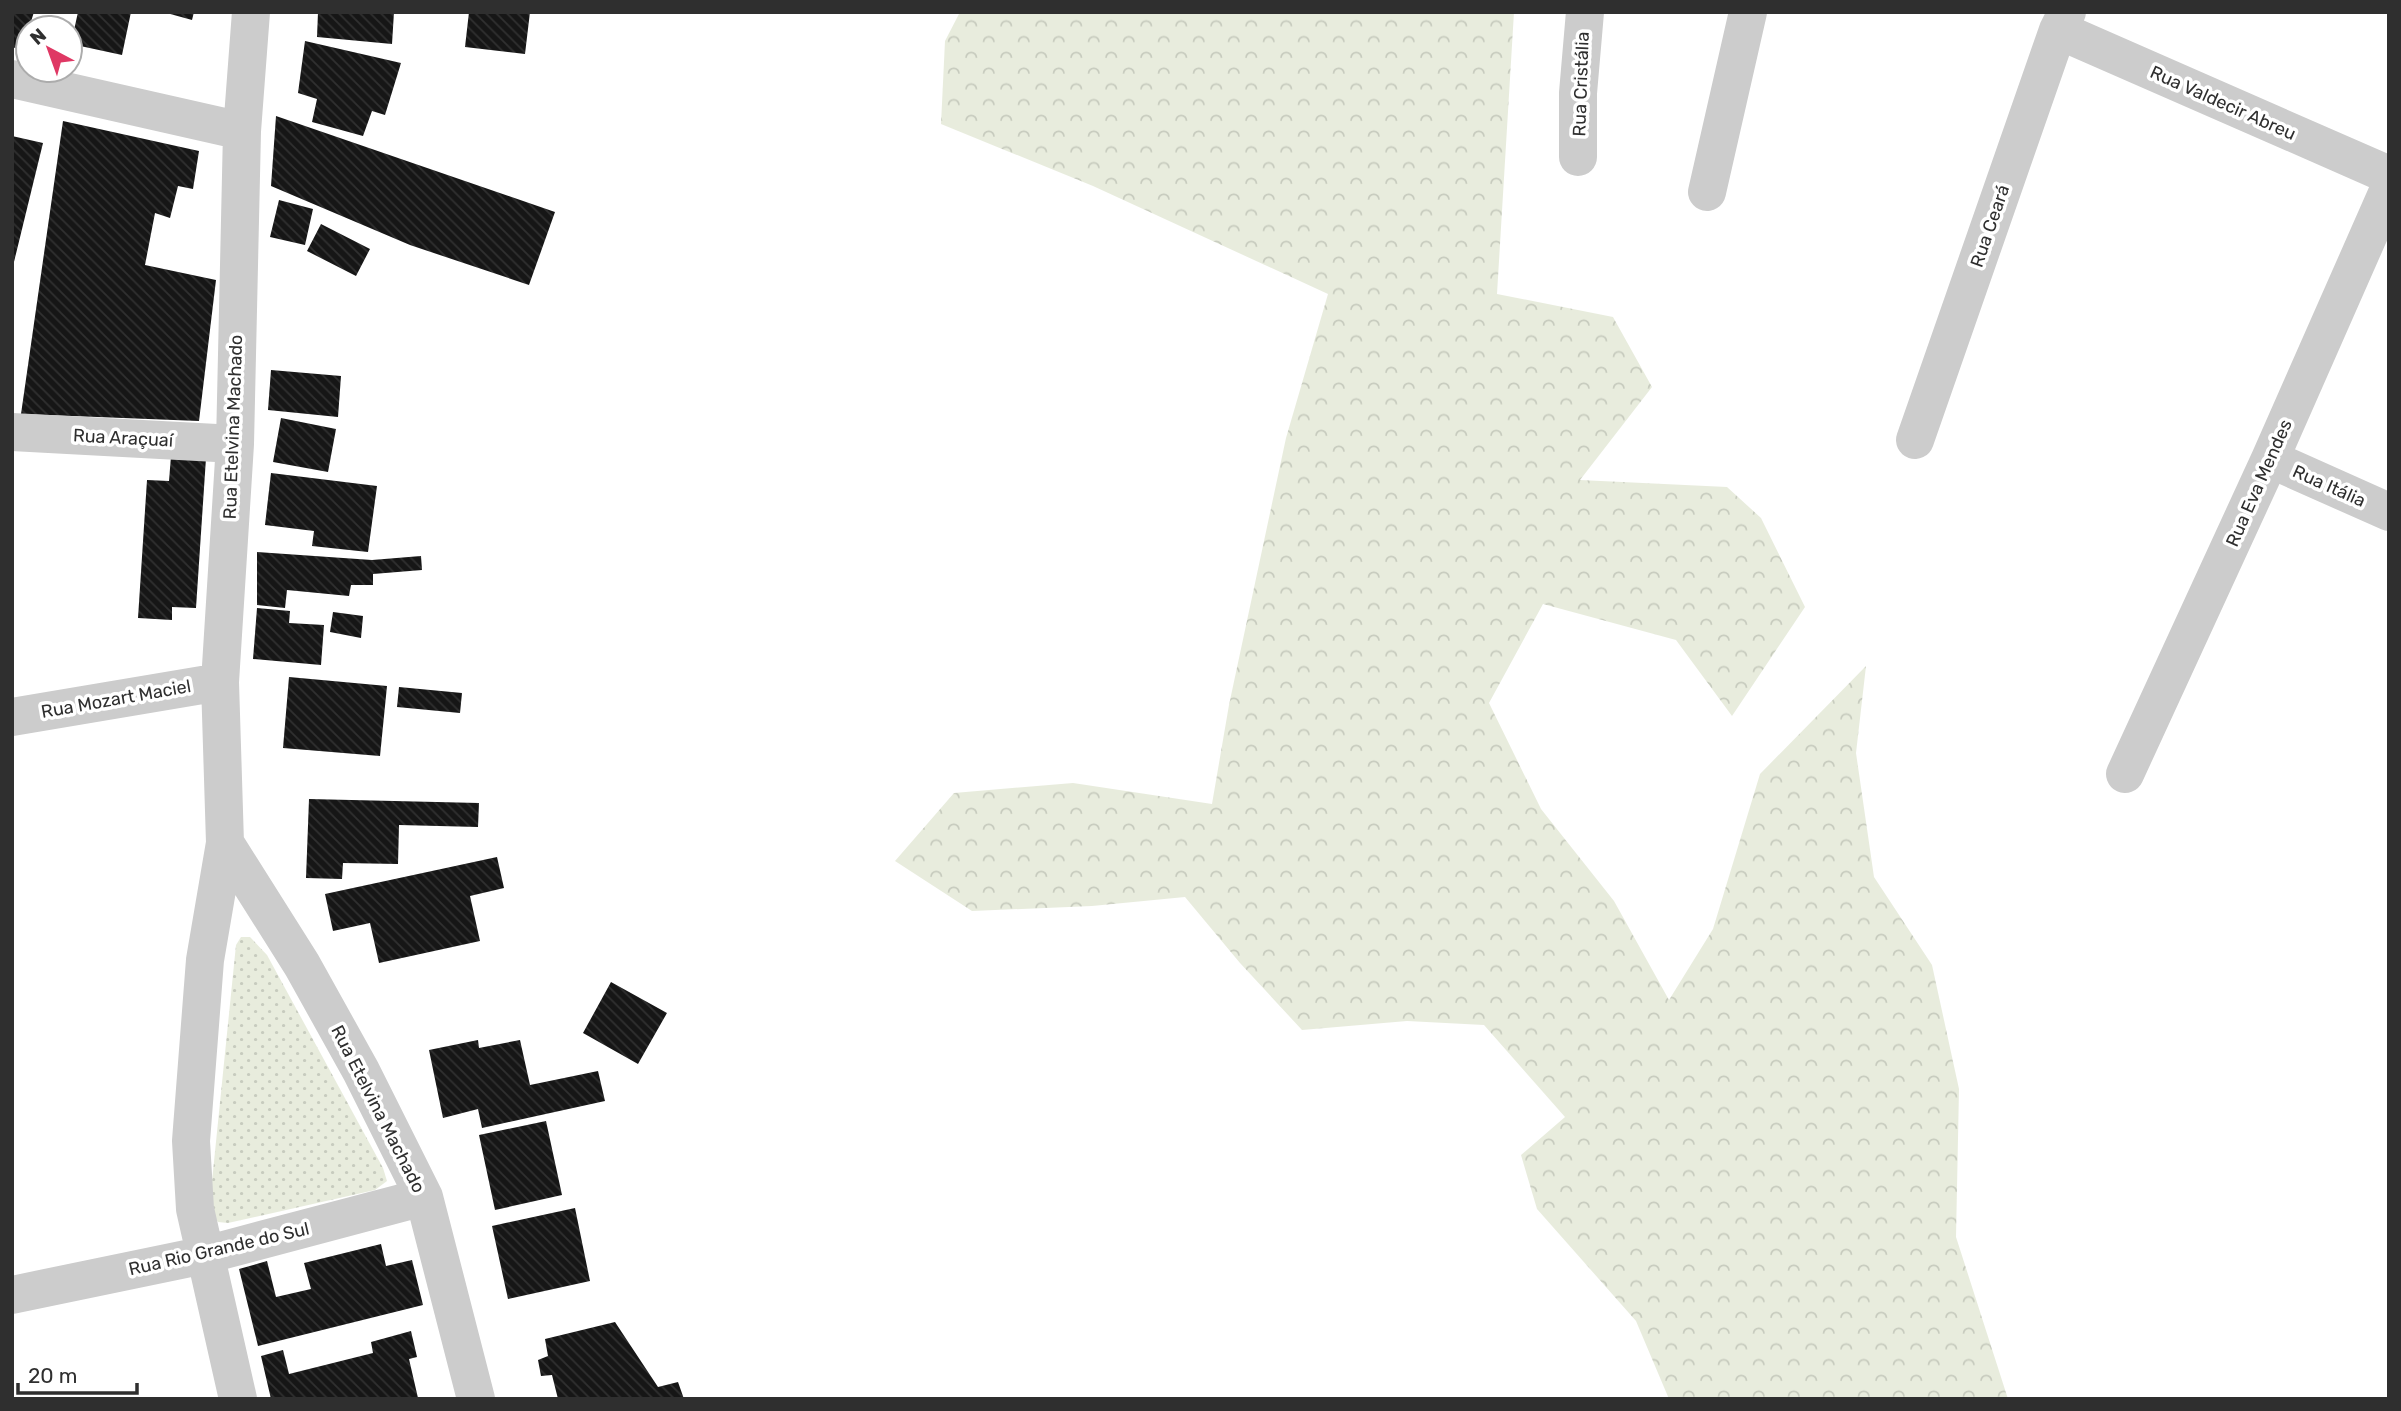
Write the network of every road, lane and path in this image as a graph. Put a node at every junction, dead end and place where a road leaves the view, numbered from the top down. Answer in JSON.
{"nodes":[{"id":1,"x":251,"y":12,"type":"edge"},
{"id":2,"x":1585,"y":12,"type":"edge"},
{"id":3,"x":1748,"y":12,"type":"edge"},
{"id":4,"x":2063,"y":21,"type":"edge"},
{"id":5,"x":12,"y":79,"type":"edge"},
{"id":6,"x":242,"y":131,"type":"junction"},
{"id":7,"x":1578,"y":157,"type":"dead end"},
{"id":8,"x":2389,"y":175,"type":"edge"},
{"id":9,"x":2389,"y":190,"type":"edge"},
{"id":10,"x":1707,"y":192,"type":"dead end"},
{"id":11,"x":12,"y":432,"type":"edge"},
{"id":12,"x":1915,"y":440,"type":"dead end"},
{"id":13,"x":235,"y":444,"type":"junction"},
{"id":14,"x":2270,"y":459,"type":"junction"},
{"id":15,"x":2389,"y":512,"type":"edge"},
{"id":16,"x":220,"y":682,"type":"junction"},
{"id":17,"x":12,"y":717,"type":"edge"},
{"id":18,"x":2125,"y":774,"type":"dead end"},
{"id":19,"x":225,"y":843,"type":"junction"},
{"id":20,"x":424,"y":1197,"type":"junction"},
{"id":21,"x":205,"y":1255,"type":"junction"},
{"id":22,"x":12,"y":1295,"type":"edge"},
{"id":23,"x":238,"y":1399,"type":"edge"},
{"id":24,"x":476,"y":1399,"type":"edge"}],
"edges":[{"from":1,"to":6,"type":"street","name":"Rua Etelvina Machado"},
{"from":2,"to":7,"type":"street","name":"Rua Cristália"},
{"from":3,"to":10,"type":"street"},
{"from":4,"to":8,"type":"street","name":"Rua Valdecir Abreu"},
{"from":4,"to":12,"type":"street","name":"Rua Ceará"},
{"from":5,"to":6,"type":"street"},
{"from":6,"to":13,"type":"street","name":"Rua Etelvina Machado"},
{"from":9,"to":14,"type":"street","name":"Rua Eva Mendes"},
{"from":11,"to":13,"type":"street","name":"Rua Araçuaí"},
{"from":13,"to":16,"type":"street","name":"Rua Etelvina Machado"},
{"from":14,"to":15,"type":"street","name":"Rua Itália"},
{"from":14,"to":18,"type":"street","name":"Rua Eva Mendes"},
{"from":16,"to":17,"type":"street","name":"Rua Mozart Maciel"},
{"from":16,"to":19,"type":"street","name":"Rua Etelvina Machado"},
{"from":19,"to":20,"type":"street","name":"Rua Etelvina Machado"},
{"from":19,"to":21,"type":"street","name":"Rua Etelvina Machado"},
{"from":20,"to":21,"type":"street","name":"Rua Rio Grande do Sul"},
{"from":20,"to":24,"type":"street","name":"Rua Etelvina Machado"},
{"from":21,"to":22,"type":"street","name":"Rua Rio Grande do Sul"},
{"from":21,"to":23,"type":"street","name":"Rua Etelvina Machado"}]}
